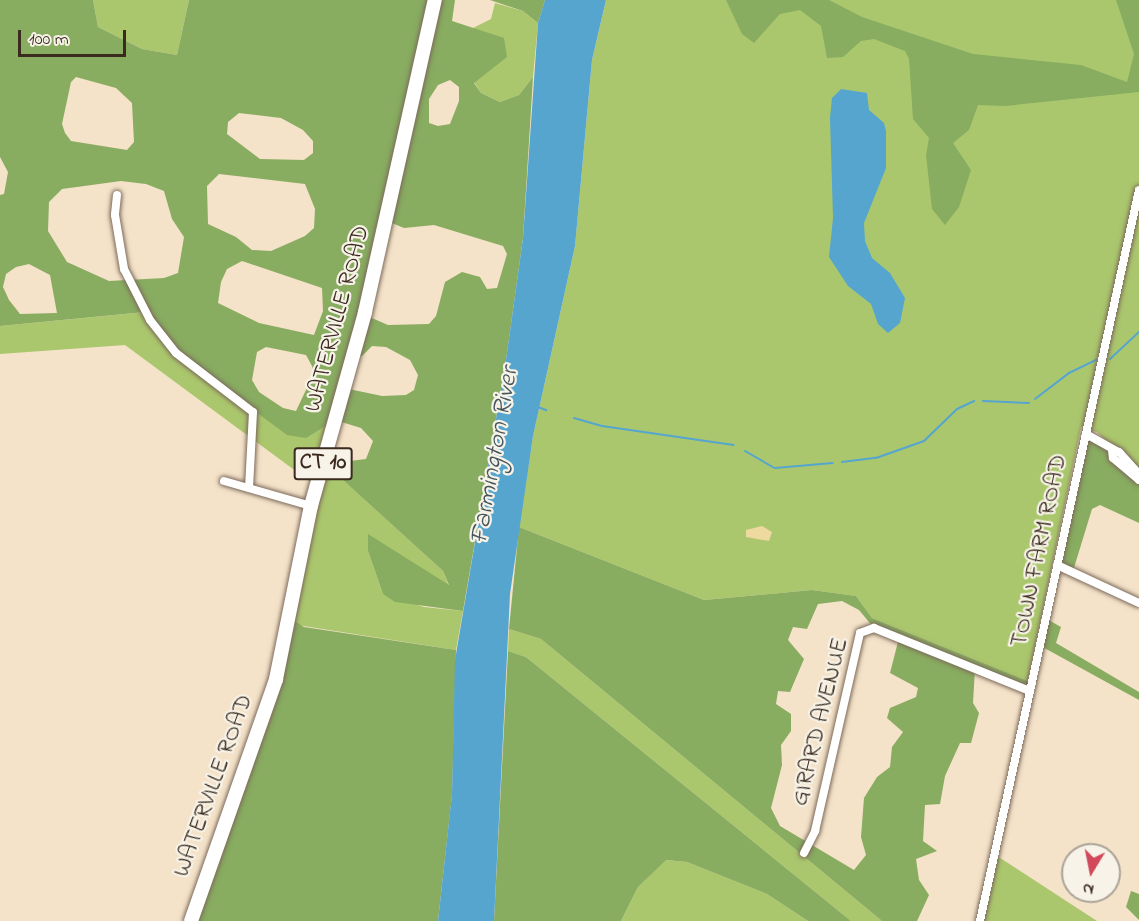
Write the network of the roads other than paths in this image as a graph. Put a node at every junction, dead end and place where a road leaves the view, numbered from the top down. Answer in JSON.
{"nodes":[{"id":1,"x":435,"y":0,"type":"edge"},
{"id":2,"x":1139,"y":190,"type":"edge"},
{"id":3,"x":117,"y":195,"type":"dead end"},
{"id":4,"x":1086,"y":434,"type":"junction"},
{"id":5,"x":1139,"y":480,"type":"edge"},
{"id":6,"x":224,"y":481,"type":"dead end"},
{"id":7,"x":249,"y":488,"type":"junction"},
{"id":8,"x":311,"y":506,"type":"junction"},
{"id":9,"x":1057,"y":565,"type":"junction"},
{"id":10,"x":1139,"y":603,"type":"edge"},
{"id":11,"x":1030,"y":690,"type":"junction"},
{"id":12,"x":804,"y":853,"type":"dead end"},
{"id":13,"x":191,"y":921,"type":"edge"},
{"id":14,"x":980,"y":921,"type":"edge"}],
"edges":[{"from":1,"to":8,"type":"highway","name":"WATERVILLE ROAD","number":"CT 10"},
{"from":2,"to":4,"type":"street","name":"TOWN FARM ROAD"},
{"from":3,"to":7,"type":"street"},
{"from":4,"to":5,"type":"street"},
{"from":4,"to":9,"type":"street","name":"TOWN FARM ROAD"},
{"from":6,"to":7,"type":"street"},
{"from":7,"to":8,"type":"street"},
{"from":8,"to":13,"type":"highway","name":"WATERVILLE ROAD","number":"CT 10"},
{"from":9,"to":10,"type":"street"},
{"from":9,"to":11,"type":"street","name":"TOWN FARM ROAD"},
{"from":11,"to":12,"type":"street","name":"GIRARD AVENUE"},
{"from":11,"to":14,"type":"street","name":"TOWN FARM ROAD"}]}
